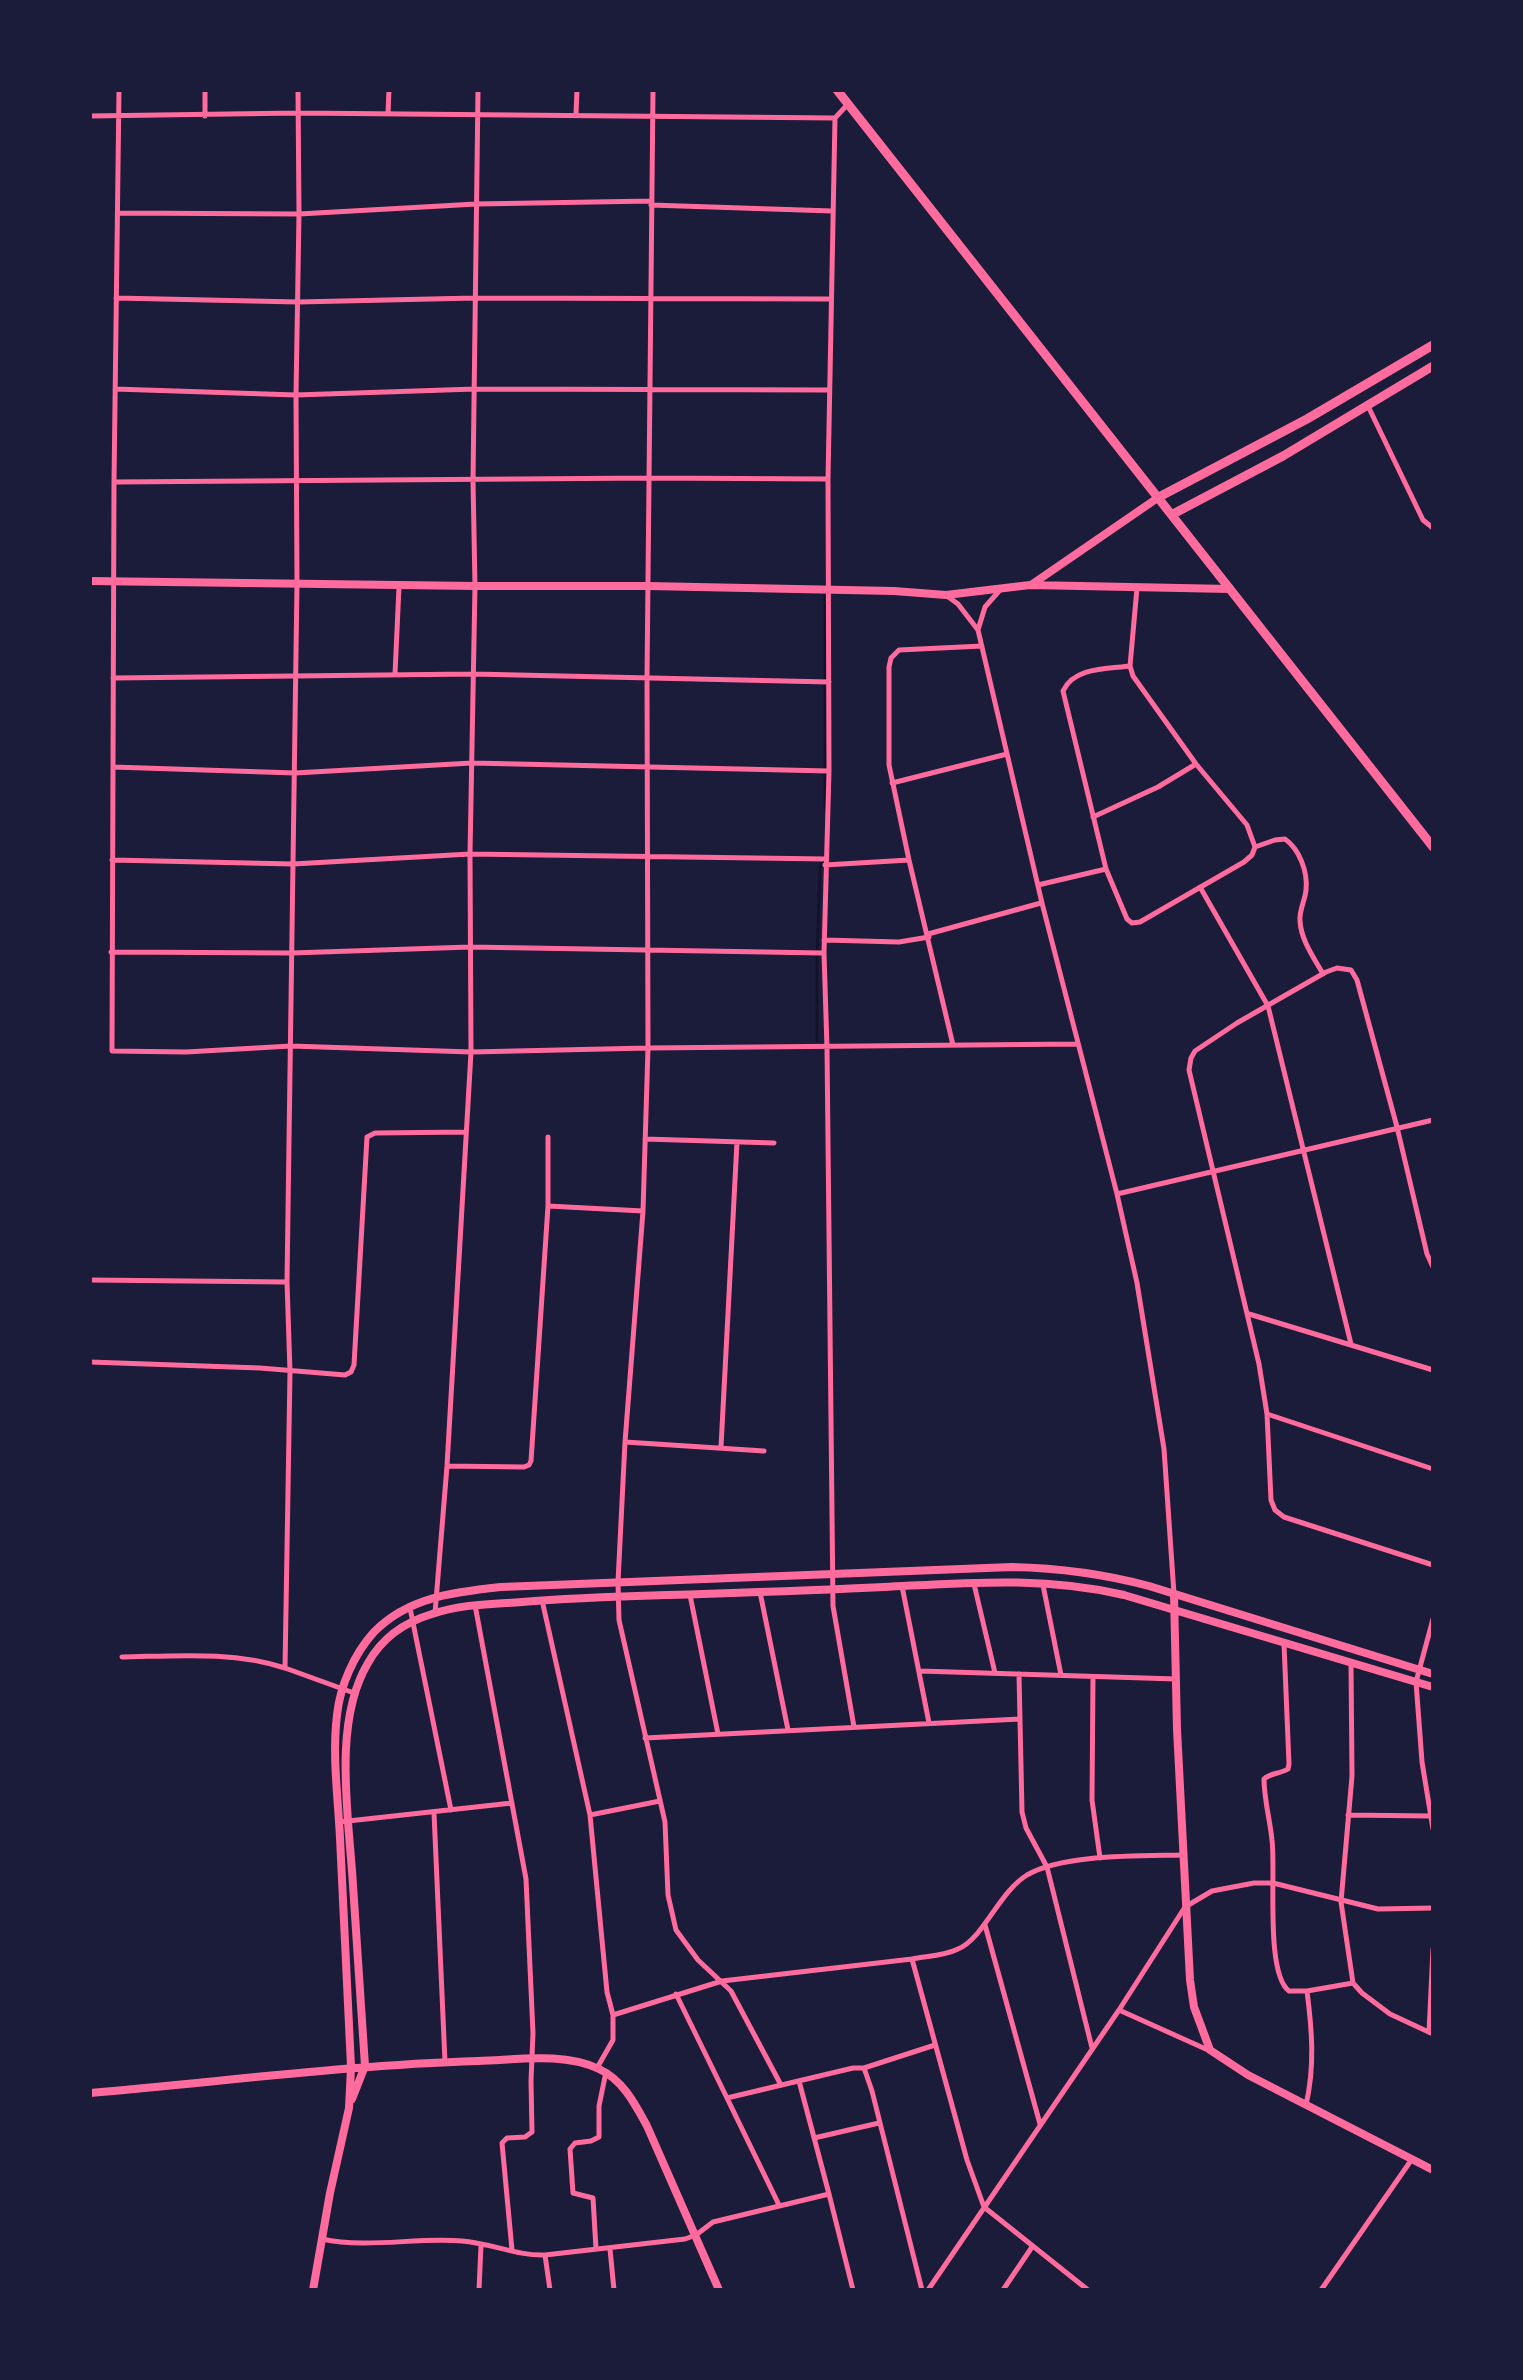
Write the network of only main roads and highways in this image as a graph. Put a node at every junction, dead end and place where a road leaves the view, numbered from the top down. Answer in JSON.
{"nodes":[{"id":1,"x":837,"y":90,"type":"edge"},
{"id":2,"x":1433,"y":345,"type":"edge"},
{"id":3,"x":1433,"y":366,"type":"edge"},
{"id":4,"x":1160,"y":497,"type":"junction"},
{"id":5,"x":1173,"y":514,"type":"junction"},
{"id":6,"x":1433,"y":847,"type":"edge"}],
"edges":[{"from":1,"to":4,"type":"main road"},
{"from":2,"to":4,"type":"main road"},
{"from":3,"to":5,"type":"main road"},
{"from":4,"to":5,"type":"main road"},
{"from":5,"to":6,"type":"main road"}]}
